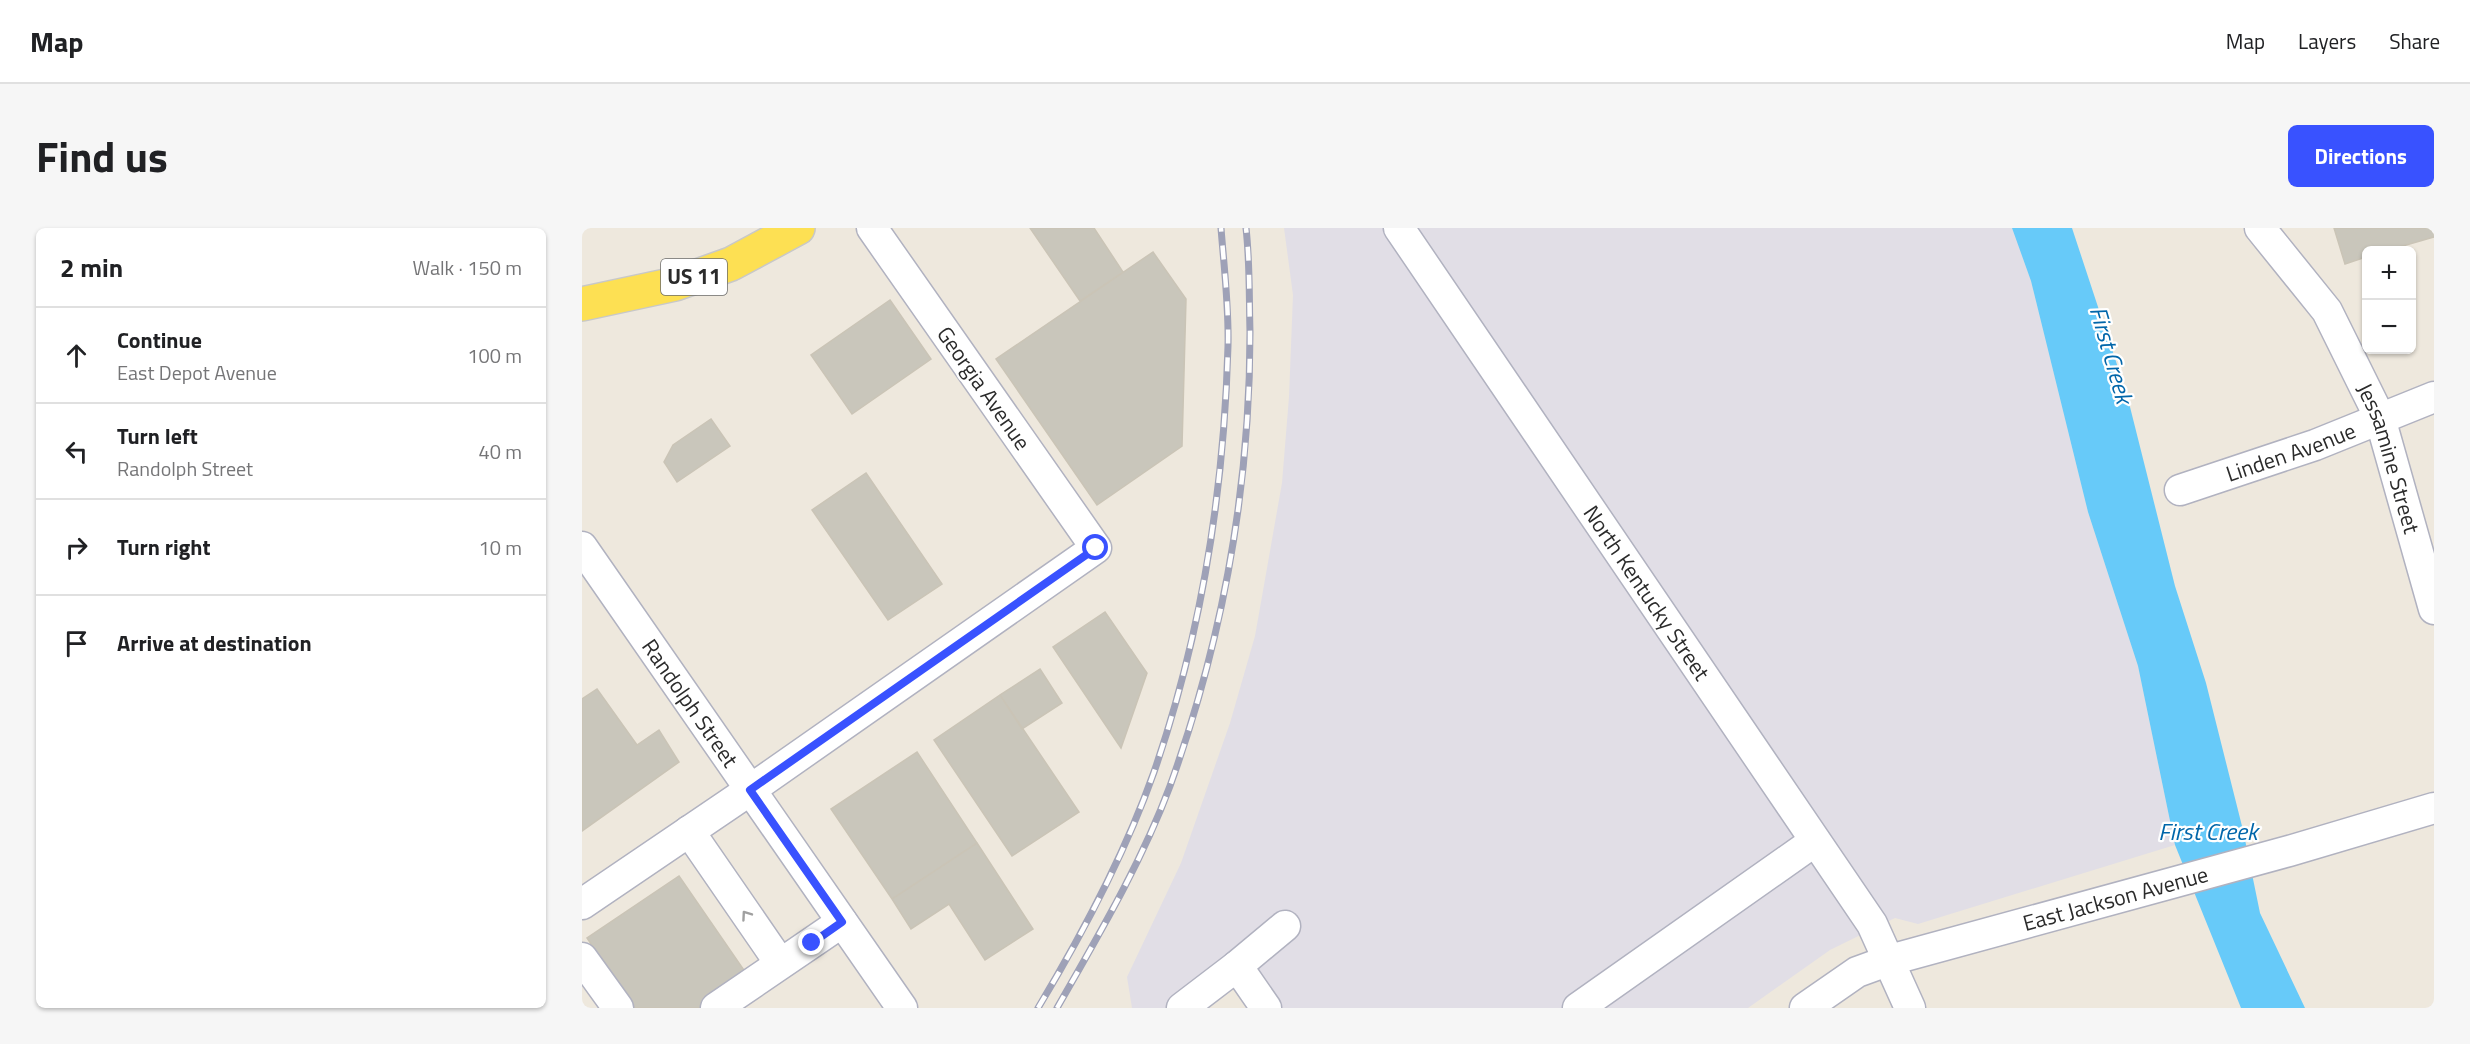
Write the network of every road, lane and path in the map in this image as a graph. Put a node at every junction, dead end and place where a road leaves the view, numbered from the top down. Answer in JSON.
{"nodes":[{"id":1,"x":798,"y":228,"type":"edge"},
{"id":2,"x":872,"y":228,"type":"edge"},
{"id":3,"x":1399,"y":228,"type":"edge"},
{"id":4,"x":2260,"y":228,"type":"edge"},
{"id":5,"x":582,"y":304,"type":"edge"},
{"id":6,"x":2434,"y":397,"type":"edge"},
{"id":7,"x":2379,"y":418,"type":"junction"},
{"id":8,"x":2181,"y":490,"type":"dead end"},
{"id":9,"x":582,"y":547,"type":"edge"},
{"id":10,"x":2434,"y":609,"type":"edge"},
{"id":11,"x":750,"y":790,"type":"junction"},
{"id":12,"x":2434,"y":808,"type":"edge"},
{"id":13,"x":689,"y":831,"type":"junction"},
{"id":14,"x":1815,"y":841,"type":"junction"},
{"id":15,"x":582,"y":904,"type":"edge"},
{"id":16,"x":842,"y":922,"type":"junction"},
{"id":17,"x":1285,"y":926,"type":"dead end"},
{"id":18,"x":582,"y":958,"type":"edge"},
{"id":19,"x":1890,"y":960,"type":"junction"},
{"id":20,"x":780,"y":963,"type":"junction"},
{"id":21,"x":1237,"y":966,"type":"junction"},
{"id":22,"x":618,"y":1008,"type":"edge"},
{"id":23,"x":716,"y":1008,"type":"edge"},
{"id":24,"x":902,"y":1008,"type":"edge"},
{"id":25,"x":1182,"y":1008,"type":"edge"},
{"id":26,"x":1266,"y":1008,"type":"edge"},
{"id":27,"x":1578,"y":1008,"type":"edge"},
{"id":28,"x":1804,"y":1008,"type":"edge"},
{"id":29,"x":1911,"y":1008,"type":"edge"}],
"edges":[{"from":1,"to":5,"type":"main road","number":"US 11"},
{"from":2,"to":11,"type":"street","name":"Georgia Avenue"},
{"from":3,"to":14,"type":"street","name":"North Kentucky Street"},
{"from":4,"to":7,"type":"street","name":"Jessamine Street"},
{"from":6,"to":7,"type":"street","name":"Linden Avenue"},
{"from":7,"to":8,"type":"street","name":"Linden Avenue"},
{"from":7,"to":10,"type":"street","name":"Jessamine Street"},
{"from":9,"to":11,"type":"street","name":"Randolph Street"},
{"from":11,"to":13,"type":"street"},
{"from":11,"to":16,"type":"street","name":"Randolph Street"},
{"from":12,"to":19,"type":"street","name":"East Jackson Avenue"},
{"from":13,"to":15,"type":"street"},
{"from":20,"to":13,"type":"street","one_way":true},
{"from":14,"to":19,"type":"street","name":"North Kentucky Street"},
{"from":14,"to":27,"type":"street"},
{"from":16,"to":20,"type":"street"},
{"from":16,"to":24,"type":"street","name":"Randolph Street"},
{"from":17,"to":21,"type":"street"},
{"from":18,"to":22,"type":"street"},
{"from":19,"to":28,"type":"street","name":"East Jackson Avenue"},
{"from":19,"to":29,"type":"street","name":"North Kentucky Street"},
{"from":20,"to":23,"type":"street"},
{"from":21,"to":25,"type":"street"},
{"from":21,"to":26,"type":"street"}]}
